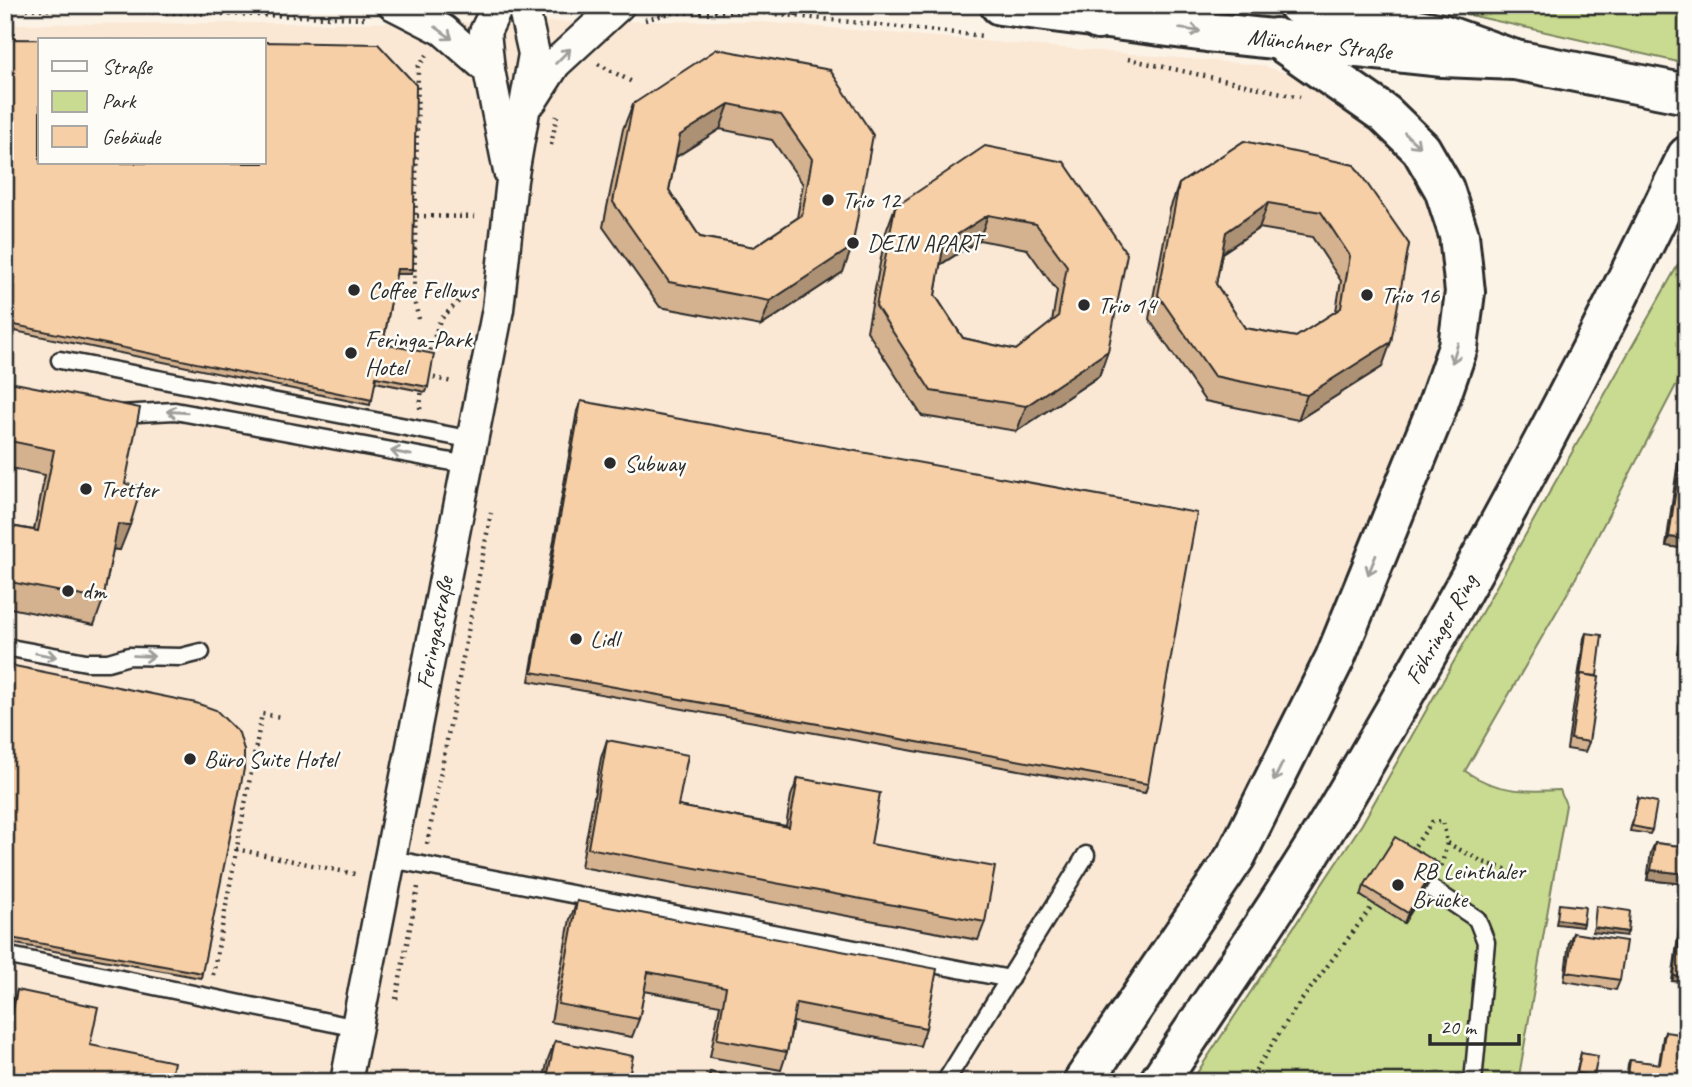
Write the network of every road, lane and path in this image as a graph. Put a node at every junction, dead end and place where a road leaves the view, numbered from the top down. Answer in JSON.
{"nodes":[{"id":1,"x":498,"y":5,"type":"edge"},
{"id":2,"x":523,"y":5,"type":"edge"},
{"id":3,"x":798,"y":5,"type":"edge"},
{"id":4,"x":1298,"y":5,"type":"edge"},
{"id":5,"x":5,"y":8,"type":"edge"},
{"id":6,"x":386,"y":12,"type":"edge"},
{"id":7,"x":1100,"y":12,"type":"edge"},
{"id":8,"x":628,"y":14,"type":"edge"},
{"id":9,"x":796,"y":16,"type":"junction"},
{"id":10,"x":996,"y":21,"type":"edge"},
{"id":11,"x":1276,"y":38,"type":"junction"},
{"id":12,"x":431,"y":49,"type":"dead end"},
{"id":13,"x":1119,"y":57,"type":"dead end"},
{"id":14,"x":1515,"y":60,"type":"junction"},
{"id":15,"x":592,"y":61,"type":"dead end"},
{"id":16,"x":489,"y":70,"type":"junction"},
{"id":17,"x":634,"y":83,"type":"dead end"},
{"id":18,"x":1669,"y":91,"type":"edge"},
{"id":19,"x":1311,"y":101,"type":"dead end"},
{"id":20,"x":524,"y":113,"type":"junction"},
{"id":21,"x":1687,"y":156,"type":"edge"},
{"id":22,"x":512,"y":180,"type":"junction"},
{"id":23,"x":1687,"y":210,"type":"edge"},
{"id":24,"x":415,"y":216,"type":"junction"},
{"id":25,"x":475,"y":217,"type":"dead end"},
{"id":26,"x":1622,"y":293,"type":"junction"},
{"id":27,"x":466,"y":294,"type":"dead end"},
{"id":28,"x":419,"y":319,"type":"dead end"},
{"id":29,"x":60,"y":360,"type":"dead end"},
{"id":30,"x":423,"y":376,"type":"junction"},
{"id":31,"x":452,"y":382,"type":"dead end"},
{"id":32,"x":98,"y":409,"type":"edge"},
{"id":33,"x":420,"y":410,"type":"dead end"},
{"id":34,"x":471,"y":453,"type":"junction"},
{"id":35,"x":5,"y":647,"type":"edge"},
{"id":36,"x":201,"y":652,"type":"dead end"},
{"id":37,"x":282,"y":717,"type":"dead end"},
{"id":38,"x":1447,"y":843,"type":"junction"},
{"id":39,"x":236,"y":849,"type":"junction"},
{"id":40,"x":1086,"y":855,"type":"dead end"},
{"id":41,"x":391,"y":859,"type":"junction"},
{"id":42,"x":1406,"y":860,"type":"edge"},
{"id":43,"x":1517,"y":873,"type":"dead end"},
{"id":44,"x":355,"y":874,"type":"dead end"},
{"id":45,"x":1432,"y":889,"type":"joint"},
{"id":46,"x":1383,"y":892,"type":"edge"},
{"id":47,"x":5,"y":955,"type":"edge"},
{"id":48,"x":1010,"y":979,"type":"junction"},
{"id":49,"x":208,"y":997,"type":"junction"},
{"id":50,"x":357,"y":1028,"type":"junction"},
{"id":51,"x":346,"y":1082,"type":"edge"},
{"id":52,"x":944,"y":1082,"type":"edge"},
{"id":53,"x":1083,"y":1082,"type":"edge"},
{"id":54,"x":1159,"y":1082,"type":"edge"},
{"id":55,"x":1248,"y":1082,"type":"edge"},
{"id":56,"x":1474,"y":1082,"type":"edge"}],
"edges":[{"from":1,"to":16,"type":"street","name":"Feringastraße"},
{"from":2,"to":20,"type":"street","name":"Feringastraße"},
{"from":3,"to":9,"type":"path"},
{"from":4,"to":14,"type":"main road","name":"Münchner Straße"},
{"from":5,"to":6,"type":"path"},
{"from":6,"to":16,"type":"street","one_way":true},
{"from":7,"to":10,"type":"main road","name":"Münchner Straße"},
{"from":7,"to":11,"type":"main road","name":"Münchner Straße","one_way":true},
{"from":8,"to":9,"type":"path"},
{"from":20,"to":8,"type":"street","name":"Feringastraße","one_way":true},
{"from":9,"to":10,"type":"path"},
{"from":11,"to":14,"type":"main road","name":"Münchner Straße"},
{"from":11,"to":53,"type":"main road","one_way":true},
{"from":12,"to":24,"type":"path"},
{"from":13,"to":19,"type":"path"},
{"from":14,"to":18,"type":"main road","name":"Münchner Straße"},
{"from":15,"to":17,"type":"path"},
{"from":16,"to":22,"type":"street","name":"Feringastraße"},
{"from":20,"to":22,"type":"street","name":"Feringastraße"},
{"from":21,"to":26,"type":"main road","name":"Föhringer Ring"},
{"from":22,"to":34,"type":"street","name":"Feringastraße"},
{"from":23,"to":26,"type":"main road"},
{"from":24,"to":25,"type":"path"},
{"from":24,"to":28,"type":"path"},
{"from":26,"to":54,"type":"main road","name":"Föhringer Ring"},
{"from":27,"to":30,"type":"path"},
{"from":29,"to":34,"type":"lane"},
{"from":30,"to":31,"type":"path"},
{"from":30,"to":33,"type":"path"},
{"from":34,"to":32,"type":"lane","one_way":true},
{"from":34,"to":41,"type":"street","name":"Feringastraße"},
{"from":35,"to":36,"type":"lane","one_way":true},
{"from":37,"to":39,"type":"path"},
{"from":38,"to":42,"type":"path"},
{"from":38,"to":43,"type":"path"},
{"from":38,"to":45,"type":"path"},
{"from":39,"to":44,"type":"path"},
{"from":39,"to":49,"type":"path"},
{"from":40,"to":48,"type":"lane"},
{"from":41,"to":48,"type":"lane"},
{"from":41,"to":50,"type":"street","name":"Feringastraße"},
{"from":45,"to":56,"type":"lane"},
{"from":46,"to":55,"type":"path"},
{"from":47,"to":49,"type":"lane"},
{"from":48,"to":52,"type":"lane"},
{"from":49,"to":50,"type":"lane"},
{"from":50,"to":51,"type":"street","name":"Feringastraße"}]}
